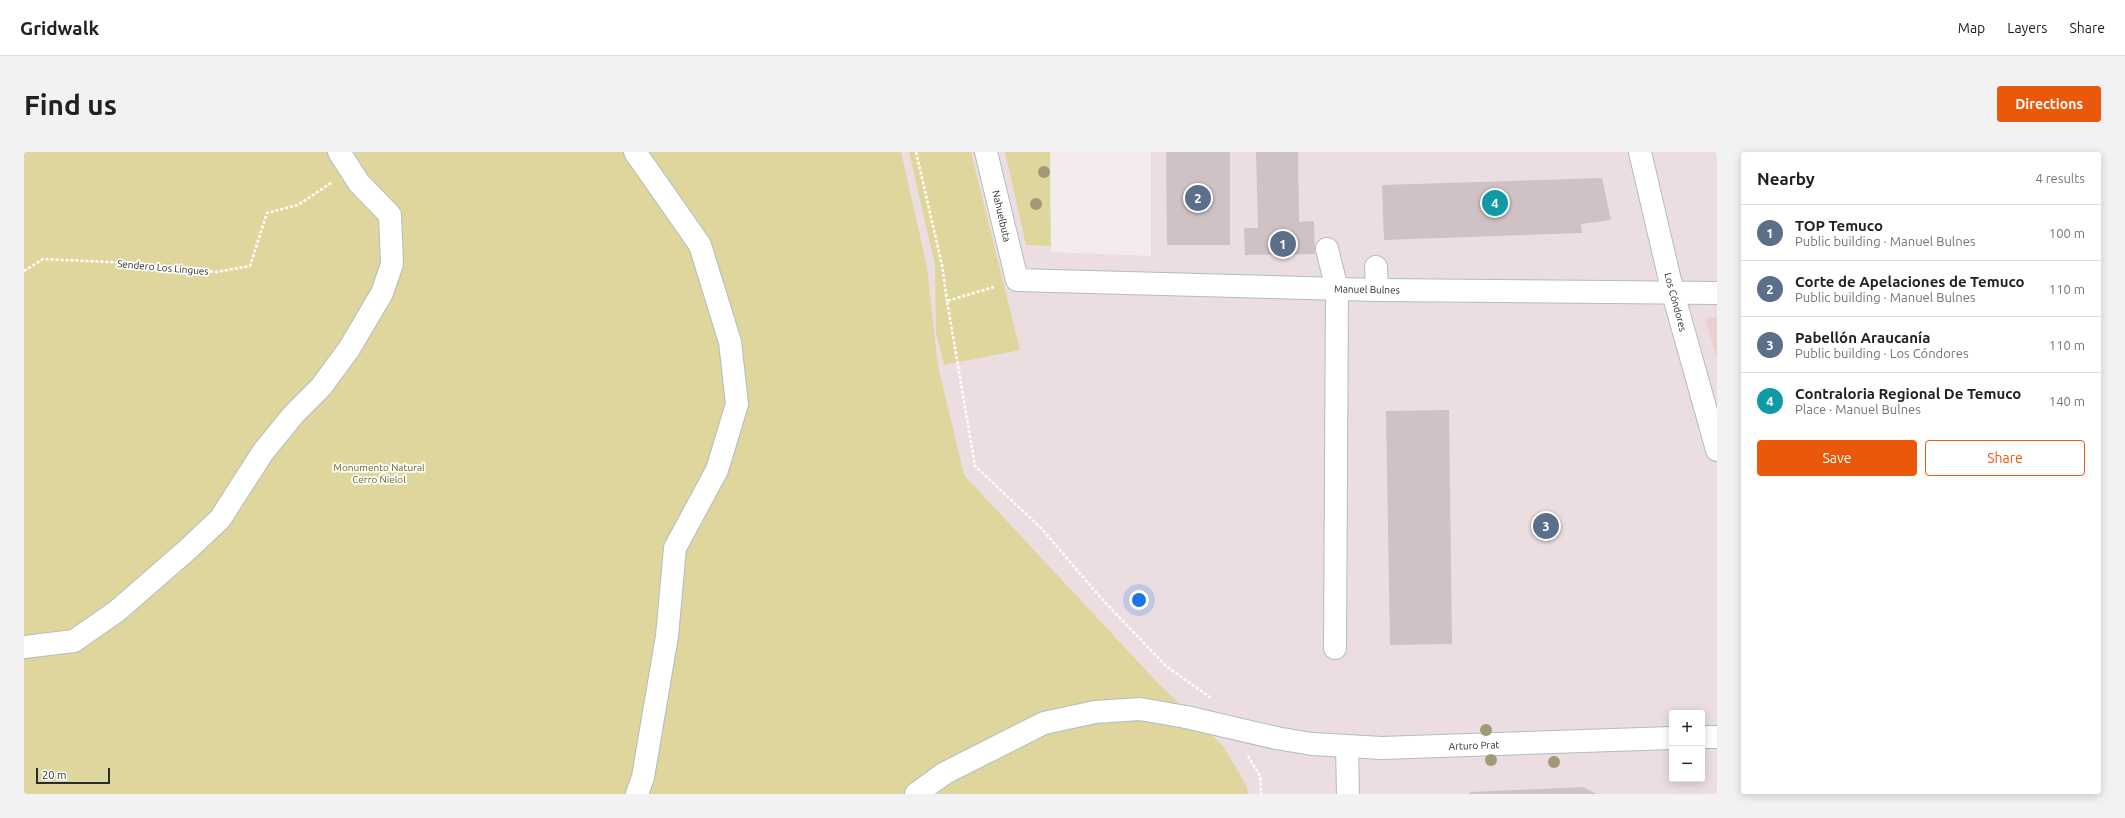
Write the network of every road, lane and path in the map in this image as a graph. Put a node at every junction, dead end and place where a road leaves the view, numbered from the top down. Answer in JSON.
{"nodes":[{"id":1,"x":635,"y":152,"type":"edge"},
{"id":2,"x":916,"y":152,"type":"edge"},
{"id":3,"x":986,"y":152,"type":"edge"},
{"id":4,"x":1640,"y":152,"type":"edge"},
{"id":5,"x":345,"y":160,"type":"edge"},
{"id":6,"x":1327,"y":249,"type":"dead end"},
{"id":7,"x":1376,"y":267,"type":"dead end"},
{"id":8,"x":24,"y":271,"type":"edge"},
{"id":9,"x":1017,"y":280,"type":"junction"},
{"id":10,"x":1337,"y":289,"type":"junction"},
{"id":11,"x":1377,"y":290,"type":"junction"},
{"id":12,"x":1717,"y":293,"type":"edge"},
{"id":13,"x":1672,"y":294,"type":"junction"},
{"id":14,"x":947,"y":301,"type":"junction"},
{"id":15,"x":1717,"y":450,"type":"edge"},
{"id":16,"x":24,"y":647,"type":"edge"},
{"id":17,"x":1335,"y":648,"type":"dead end"},
{"id":18,"x":1213,"y":699,"type":"dead end"},
{"id":19,"x":1705,"y":737,"type":"edge"},
{"id":20,"x":1717,"y":737,"type":"edge"},
{"id":21,"x":1669,"y":738,"type":"edge"},
{"id":22,"x":1347,"y":747,"type":"junction"},
{"id":23,"x":1244,"y":750,"type":"dead end"},
{"id":24,"x":637,"y":794,"type":"edge"},
{"id":25,"x":916,"y":794,"type":"edge"},
{"id":26,"x":1261,"y":794,"type":"edge"},
{"id":27,"x":1348,"y":794,"type":"edge"}],
"edges":[{"from":1,"to":24,"type":"street"},
{"from":2,"to":14,"type":"path"},
{"from":3,"to":9,"type":"street","name":"Nahuelbuta"},
{"from":4,"to":13,"type":"street","name":"Los Cóndores"},
{"from":5,"to":8,"type":"path","name":"Sendero Los Lingues"},
{"from":5,"to":16,"type":"street"},
{"from":6,"to":10,"type":"street"},
{"from":7,"to":11,"type":"street"},
{"from":9,"to":10,"type":"street","name":"Manuel Bulnes"},
{"from":9,"to":14,"type":"path"},
{"from":10,"to":11,"type":"street","name":"Manuel Bulnes"},
{"from":10,"to":17,"type":"street"},
{"from":11,"to":13,"type":"street","name":"Manuel Bulnes"},
{"from":12,"to":13,"type":"street","name":"Manuel Bulnes"},
{"from":13,"to":15,"type":"street","name":"Los Cóndores"},
{"from":14,"to":18,"type":"path"},
{"from":19,"to":20,"type":"street"},
{"from":21,"to":22,"type":"street","name":"Arturo Prat"},
{"from":22,"to":25,"type":"street","name":"Arturo Prat","bridge":true},
{"from":22,"to":27,"type":"street"},
{"from":23,"to":26,"type":"path"}]}
